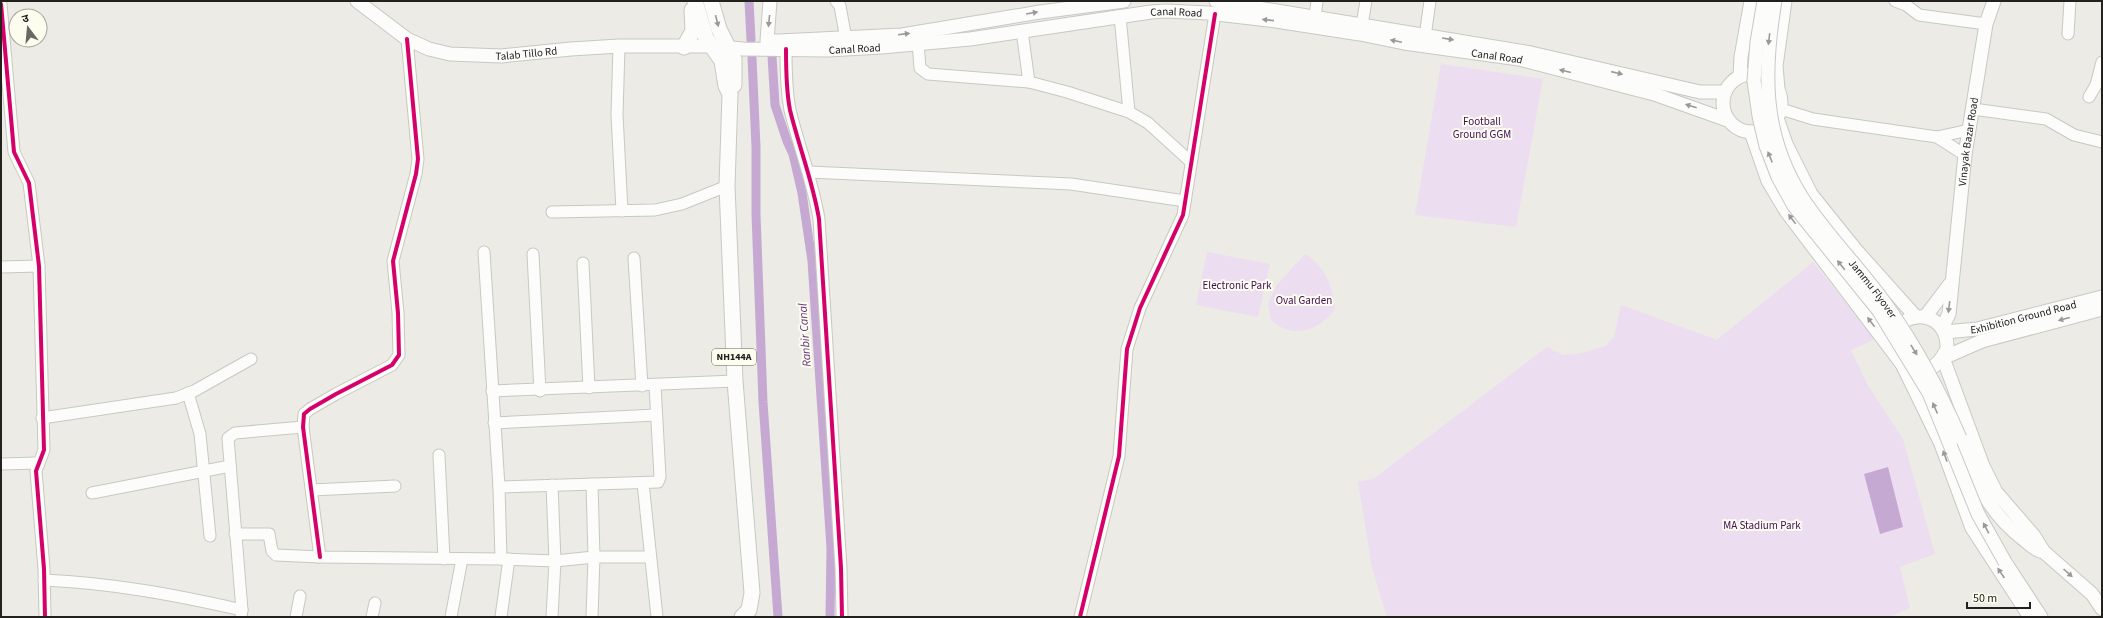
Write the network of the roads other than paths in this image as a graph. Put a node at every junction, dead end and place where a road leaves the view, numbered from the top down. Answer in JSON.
{"nodes":[{"id":1,"x":358,"y":1,"type":"edge"},
{"id":2,"x":694,"y":1,"type":"edge"},
{"id":3,"x":711,"y":1,"type":"edge"},
{"id":4,"x":770,"y":1,"type":"edge"},
{"id":5,"x":836,"y":1,"type":"edge"},
{"id":6,"x":1124,"y":1,"type":"edge"},
{"id":7,"x":1317,"y":1,"type":"edge"},
{"id":8,"x":1366,"y":1,"type":"edge"},
{"id":9,"x":1751,"y":1,"type":"edge"},
{"id":10,"x":1764,"y":1,"type":"edge"},
{"id":11,"x":1775,"y":1,"type":"edge"},
{"id":12,"x":1785,"y":1,"type":"edge"},
{"id":13,"x":1895,"y":1,"type":"edge"},
{"id":14,"x":1994,"y":1,"type":"edge"},
{"id":15,"x":2070,"y":1,"type":"edge"},
{"id":16,"x":1427,"y":2,"type":"edge"},
{"id":17,"x":1,"y":4,"type":"edge"},
{"id":18,"x":1265,"y":5,"type":"edge"},
{"id":19,"x":1050,"y":6,"type":"edge"},
{"id":20,"x":1215,"y":7,"type":"edge"},
{"id":21,"x":1120,"y":16,"type":"junction"},
{"id":22,"x":1315,"y":17,"type":"junction"},
{"id":23,"x":1986,"y":24,"type":"junction"},
{"id":24,"x":1362,"y":25,"type":"junction"},
{"id":25,"x":1022,"y":31,"type":"junction"},
{"id":26,"x":2068,"y":34,"type":"dead end"},
{"id":27,"x":846,"y":38,"type":"junction"},
{"id":28,"x":407,"y":40,"type":"junction"},
{"id":29,"x":1425,"y":40,"type":"junction"},
{"id":30,"x":918,"y":42,"type":"junction"},
{"id":31,"x":722,"y":45,"type":"junction"},
{"id":32,"x":619,"y":46,"type":"junction"},
{"id":33,"x":684,"y":47,"type":"junction"},
{"id":34,"x":786,"y":49,"type":"junction"},
{"id":35,"x":2102,"y":62,"type":"edge"},
{"id":36,"x":1740,"y":76,"type":"junction"},
{"id":37,"x":1029,"y":82,"type":"junction"},
{"id":38,"x":1778,"y":89,"type":"junction"},
{"id":39,"x":1724,"y":92,"type":"junction"},
{"id":40,"x":2089,"y":97,"type":"dead end"},
{"id":41,"x":1973,"y":109,"type":"junction"},
{"id":42,"x":1129,"y":112,"type":"junction"},
{"id":43,"x":1779,"y":113,"type":"junction"},
{"id":44,"x":1727,"y":120,"type":"junction"},
{"id":45,"x":1969,"y":130,"type":"junction"},
{"id":46,"x":1751,"y":132,"type":"junction"},
{"id":47,"x":1937,"y":137,"type":"junction"},
{"id":48,"x":2102,"y":142,"type":"edge"},
{"id":49,"x":1965,"y":154,"type":"junction"},
{"id":50,"x":1191,"y":162,"type":"junction"},
{"id":51,"x":809,"y":172,"type":"junction"},
{"id":52,"x":727,"y":186,"type":"junction"},
{"id":53,"x":1185,"y":201,"type":"junction"},
{"id":54,"x":622,"y":211,"type":"junction"},
{"id":55,"x":552,"y":212,"type":"dead end"},
{"id":56,"x":484,"y":252,"type":"dead end"},
{"id":57,"x":533,"y":254,"type":"dead end"},
{"id":58,"x":634,"y":258,"type":"dead end"},
{"id":59,"x":583,"y":263,"type":"dead end"},
{"id":60,"x":39,"y":266,"type":"junction"},
{"id":61,"x":1,"y":267,"type":"edge"},
{"id":62,"x":1950,"y":284,"type":"junction"},
{"id":63,"x":2102,"y":297,"type":"edge"},
{"id":64,"x":2102,"y":309,"type":"edge"},
{"id":65,"x":1921,"y":317,"type":"junction"},
{"id":66,"x":1943,"y":330,"type":"junction"},
{"id":67,"x":1943,"y":358,"type":"junction"},
{"id":68,"x":1898,"y":359,"type":"junction"},
{"id":69,"x":251,"y":360,"type":"dead end"},
{"id":70,"x":734,"y":381,"type":"junction"},
{"id":71,"x":654,"y":385,"type":"junction"},
{"id":72,"x":642,"y":386,"type":"junction"},
{"id":73,"x":589,"y":388,"type":"junction"},
{"id":74,"x":540,"y":390,"type":"junction"},
{"id":75,"x":492,"y":391,"type":"junction"},
{"id":76,"x":188,"y":393,"type":"junction"},
{"id":77,"x":656,"y":415,"type":"junction"},
{"id":78,"x":42,"y":418,"type":"junction"},
{"id":79,"x":494,"y":423,"type":"junction"},
{"id":80,"x":303,"y":427,"type":"junction"},
{"id":81,"x":439,"y":455,"type":"dead end"},
{"id":82,"x":38,"y":463,"type":"junction"},
{"id":83,"x":1,"y":464,"type":"edge"},
{"id":84,"x":230,"y":466,"type":"junction"},
{"id":85,"x":203,"y":471,"type":"junction"},
{"id":86,"x":643,"y":483,"type":"junction"},
{"id":87,"x":552,"y":484,"type":"junction"},
{"id":88,"x":592,"y":484,"type":"junction"},
{"id":89,"x":395,"y":486,"type":"dead end"},
{"id":90,"x":499,"y":487,"type":"junction"},
{"id":91,"x":312,"y":490,"type":"junction"},
{"id":92,"x":92,"y":493,"type":"dead end"},
{"id":93,"x":235,"y":534,"type":"junction"},
{"id":94,"x":210,"y":536,"type":"dead end"},
{"id":95,"x":2044,"y":552,"type":"junction"},
{"id":96,"x":320,"y":557,"type":"junction"},
{"id":97,"x":594,"y":557,"type":"junction"},
{"id":98,"x":650,"y":557,"type":"junction"},
{"id":99,"x":444,"y":559,"type":"junction"},
{"id":100,"x":462,"y":559,"type":"junction"},
{"id":101,"x":505,"y":559,"type":"junction"},
{"id":102,"x":555,"y":561,"type":"junction"},
{"id":103,"x":44,"y":580,"type":"junction"},
{"id":104,"x":300,"y":596,"type":"dead end"},
{"id":105,"x":375,"y":603,"type":"dead end"},
{"id":106,"x":2102,"y":609,"type":"edge"},
{"id":107,"x":241,"y":614,"type":"edge"},
{"id":108,"x":2036,"y":616,"type":"edge"},
{"id":109,"x":45,"y":617,"type":"edge"},
{"id":110,"x":296,"y":617,"type":"edge"},
{"id":111,"x":372,"y":617,"type":"edge"},
{"id":112,"x":451,"y":617,"type":"edge"},
{"id":113,"x":501,"y":617,"type":"edge"},
{"id":114,"x":552,"y":617,"type":"edge"},
{"id":115,"x":592,"y":617,"type":"edge"},
{"id":116,"x":657,"y":617,"type":"edge"},
{"id":117,"x":742,"y":617,"type":"edge"},
{"id":118,"x":842,"y":617,"type":"edge"},
{"id":119,"x":1080,"y":617,"type":"edge"}],
"edges":[{"from":1,"to":28,"type":"main road","name":"Talab Tillo Rd"},
{"from":2,"to":31,"type":"highway","number":"NH144A"},
{"from":2,"to":33,"type":"highway"},
{"from":3,"to":31,"type":"highway","number":"NH144A","one_way":true},
{"from":4,"to":27,"type":"main road","name":"Canal Road","one_way":true},
{"from":5,"to":27,"type":"street"},
{"from":6,"to":19,"type":"main road","name":"Canal Road"},
{"from":7,"to":22,"type":"street"},
{"from":8,"to":24,"type":"street"},
{"from":9,"to":36,"type":"main road"},
{"from":108,"to":10,"type":"main road","name":"Jammu Flyover","one_way":true,"bridge":true},
{"from":11,"to":95,"type":"main road","name":"Jammu Flyover","one_way":true,"bridge":true},
{"from":12,"to":38,"type":"main road"},
{"from":13,"to":23,"type":"street"},
{"from":14,"to":23,"type":"main road","name":"Vinayak Bazar Road"},
{"from":15,"to":26,"type":"street"},
{"from":16,"to":29,"type":"street"},
{"from":17,"to":60,"type":"street"},
{"from":18,"to":20,"type":"main road","name":"Canal Road"},
{"from":18,"to":22,"type":"main road","name":"Canal Road"},
{"from":27,"to":19,"type":"main road","name":"Canal Road","one_way":true},
{"from":20,"to":21,"type":"main road","name":"Canal Road"},
{"from":29,"to":20,"type":"main road","name":"Canal Road","one_way":true},
{"from":20,"to":50,"type":"street"},
{"from":21,"to":25,"type":"main road","name":"Canal Road"},
{"from":21,"to":42,"type":"street"},
{"from":22,"to":24,"type":"main road","name":"Canal Road"},
{"from":23,"to":41,"type":"main road","name":"Vinayak Bazar Road"},
{"from":24,"to":29,"type":"main road","name":"Canal Road"},
{"from":25,"to":30,"type":"main road","name":"Canal Road"},
{"from":25,"to":37,"type":"street"},
{"from":28,"to":32,"type":"main road","name":"Talab Tillo Rd"},
{"from":28,"to":80,"type":"street"},
{"from":29,"to":39,"type":"main road","name":"Canal Road","one_way":true},
{"from":44,"to":29,"type":"main road","name":"Canal Road","one_way":true},
{"from":30,"to":34,"type":"main road","name":"Canal Road"},
{"from":30,"to":37,"type":"street"},
{"from":31,"to":33,"type":"main road","name":"Talab Tillo Rd"},
{"from":31,"to":34,"type":"main road","name":"Canal Road"},
{"from":31,"to":52,"type":"highway","number":"NH144A"},
{"from":32,"to":33,"type":"main road","name":"Talab Tillo Rd"},
{"from":32,"to":54,"type":"street"},
{"from":34,"to":51,"type":"street"},
{"from":35,"to":40,"type":"street"},
{"from":36,"to":38,"type":"main road"},
{"from":36,"to":39,"type":"main road"},
{"from":37,"to":42,"type":"street"},
{"from":38,"to":43,"type":"main road"},
{"from":39,"to":44,"type":"main road"},
{"from":41,"to":45,"type":"main road","name":"Vinayak Bazar Road"},
{"from":41,"to":48,"type":"street"},
{"from":42,"to":50,"type":"street"},
{"from":43,"to":46,"type":"main road"},
{"from":43,"to":47,"type":"street"},
{"from":43,"to":65,"type":"main road"},
{"from":44,"to":46,"type":"main road"},
{"from":45,"to":47,"type":"street"},
{"from":45,"to":49,"type":"main road","name":"Vinayak Bazar Road"},
{"from":68,"to":46,"type":"main road","one_way":true},
{"from":47,"to":49,"type":"street"},
{"from":49,"to":62,"type":"main road","name":"Vinayak Bazar Road"},
{"from":50,"to":53,"type":"street"},
{"from":51,"to":53,"type":"street"},
{"from":51,"to":118,"type":"street"},
{"from":52,"to":54,"type":"street"},
{"from":52,"to":70,"type":"highway","number":"NH144A"},
{"from":53,"to":119,"type":"street"},
{"from":54,"to":55,"type":"street"},
{"from":56,"to":75,"type":"street"},
{"from":57,"to":74,"type":"street"},
{"from":58,"to":72,"type":"street"},
{"from":59,"to":73,"type":"street"},
{"from":60,"to":61,"type":"street"},
{"from":60,"to":78,"type":"street"},
{"from":62,"to":65,"type":"main road"},
{"from":62,"to":66,"type":"main road","name":"Vinayak Bazar Road","one_way":true},
{"from":63,"to":66,"type":"main road","name":"Exhibition Ground Road"},
{"from":64,"to":67,"type":"main road","one_way":true},
{"from":65,"to":66,"type":"main road"},
{"from":65,"to":68,"type":"main road"},
{"from":66,"to":67,"type":"main road"},
{"from":67,"to":68,"type":"main road"},
{"from":67,"to":95,"type":"main road"},
{"from":108,"to":68,"type":"main road","one_way":true},
{"from":69,"to":76,"type":"street"},
{"from":70,"to":71,"type":"street"},
{"from":70,"to":117,"type":"highway","number":"NH144A"},
{"from":71,"to":72,"type":"street"},
{"from":71,"to":77,"type":"street"},
{"from":72,"to":73,"type":"street"},
{"from":73,"to":74,"type":"street"},
{"from":74,"to":75,"type":"street"},
{"from":75,"to":79,"type":"street"},
{"from":76,"to":78,"type":"street"},
{"from":76,"to":85,"type":"street"},
{"from":77,"to":79,"type":"street"},
{"from":77,"to":86,"type":"street"},
{"from":78,"to":82,"type":"street"},
{"from":79,"to":90,"type":"street"},
{"from":80,"to":84,"type":"street"},
{"from":80,"to":91,"type":"street"},
{"from":81,"to":99,"type":"street"},
{"from":82,"to":83,"type":"street"},
{"from":82,"to":103,"type":"street"},
{"from":84,"to":85,"type":"street"},
{"from":84,"to":93,"type":"street"},
{"from":85,"to":92,"type":"street"},
{"from":85,"to":94,"type":"street"},
{"from":86,"to":88,"type":"street"},
{"from":86,"to":98,"type":"street"},
{"from":87,"to":88,"type":"street"},
{"from":87,"to":90,"type":"street"},
{"from":87,"to":102,"type":"street"},
{"from":88,"to":97,"type":"street"},
{"from":89,"to":91,"type":"street"},
{"from":90,"to":101,"type":"street"},
{"from":91,"to":96,"type":"street"},
{"from":93,"to":96,"type":"street"},
{"from":93,"to":107,"type":"street"},
{"from":95,"to":106,"type":"main road","one_way":true},
{"from":96,"to":99,"type":"street"},
{"from":97,"to":98,"type":"street"},
{"from":97,"to":102,"type":"street"},
{"from":97,"to":115,"type":"street"},
{"from":98,"to":116,"type":"street"},
{"from":99,"to":100,"type":"street"},
{"from":100,"to":101,"type":"street"},
{"from":100,"to":112,"type":"street"},
{"from":101,"to":102,"type":"street"},
{"from":101,"to":113,"type":"street"},
{"from":102,"to":114,"type":"street"},
{"from":103,"to":107,"type":"street"},
{"from":103,"to":109,"type":"street"},
{"from":104,"to":110,"type":"street"},
{"from":105,"to":111,"type":"street"}]}
